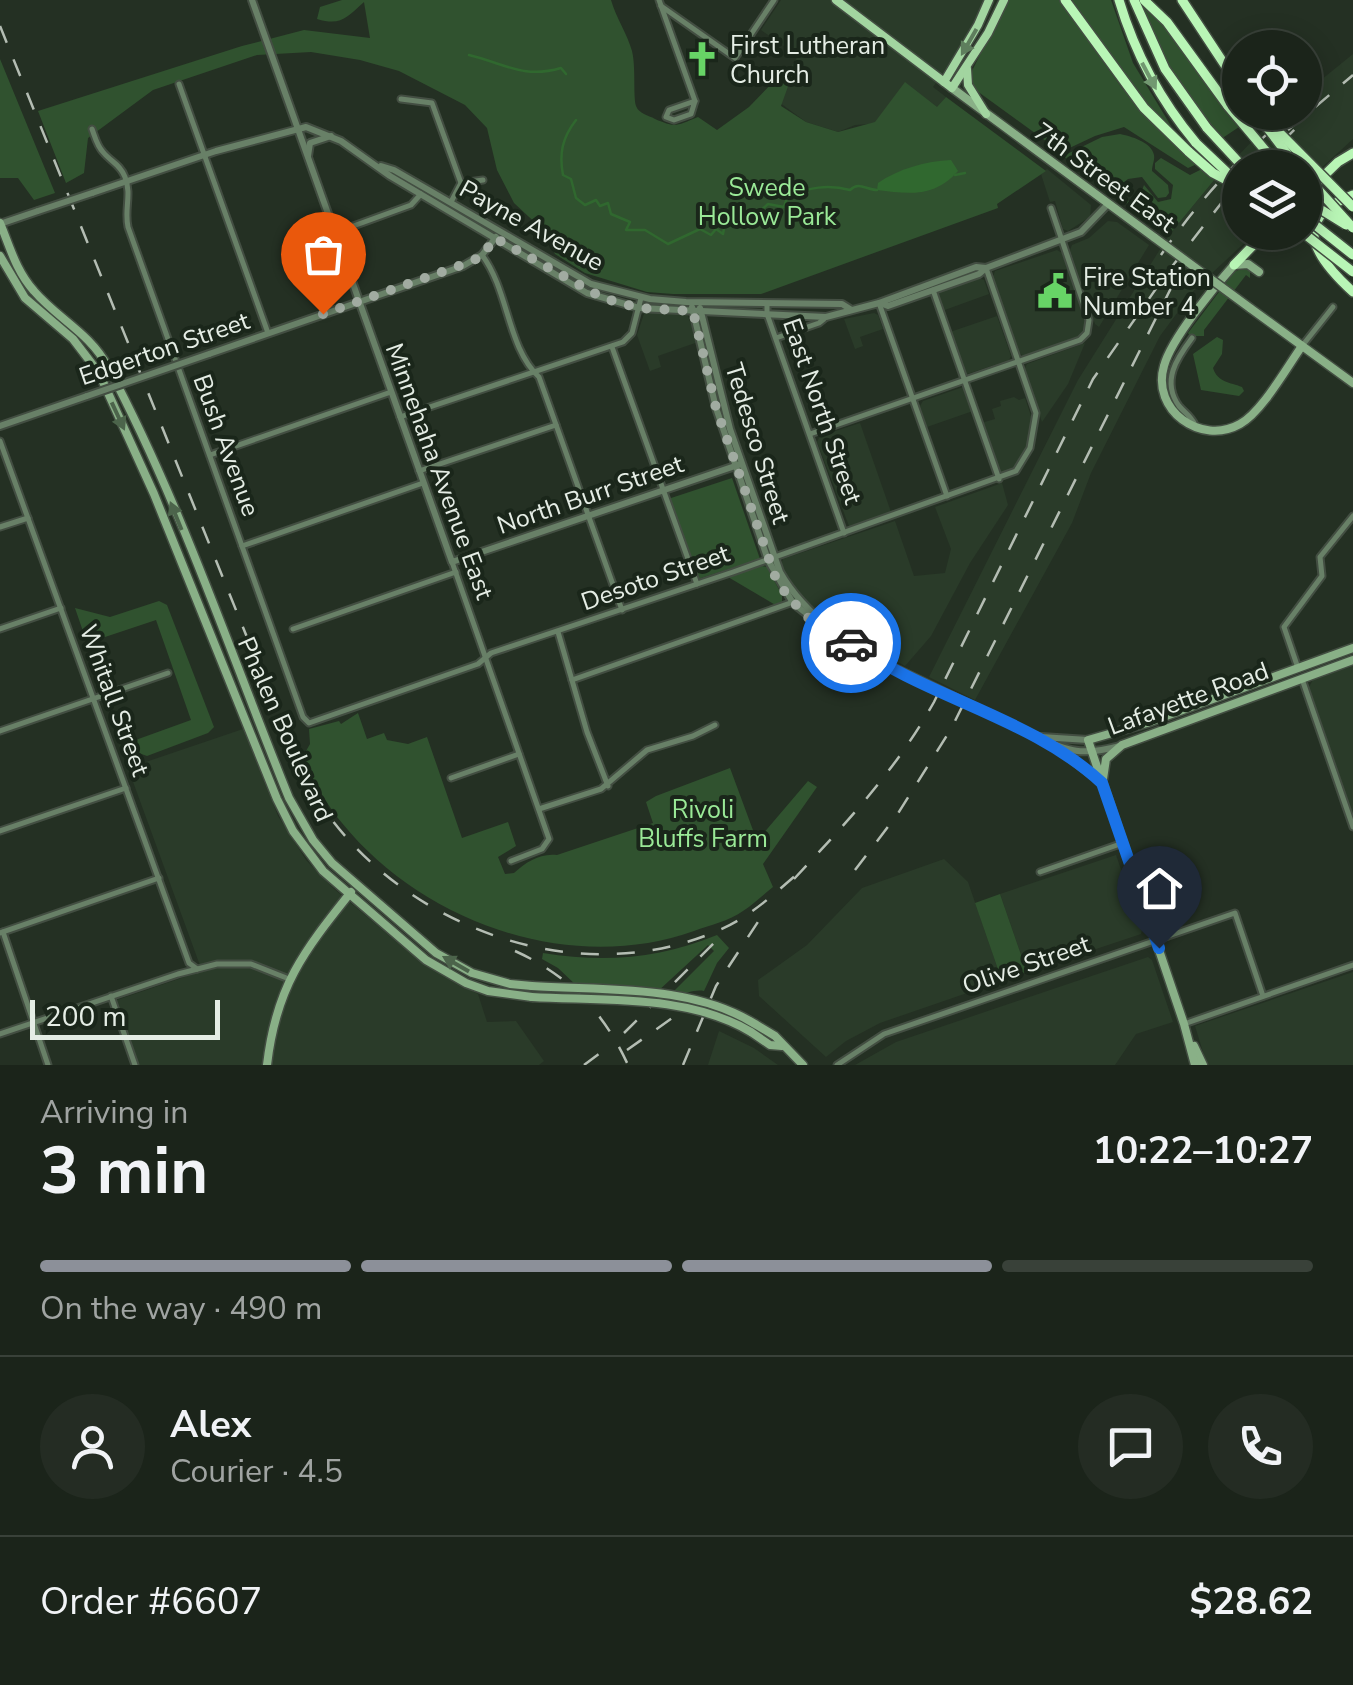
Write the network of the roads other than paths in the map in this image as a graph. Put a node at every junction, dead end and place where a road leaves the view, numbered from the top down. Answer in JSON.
{"nodes":[{"id":1,"x":252,"y":0,"type":"edge"},
{"id":2,"x":774,"y":0,"type":"edge"},
{"id":3,"x":836,"y":0,"type":"edge"},
{"id":4,"x":990,"y":0,"type":"edge"},
{"id":5,"x":1004,"y":0,"type":"edge"},
{"id":6,"x":1065,"y":0,"type":"edge"},
{"id":7,"x":1119,"y":0,"type":"edge"},
{"id":8,"x":1134,"y":0,"type":"edge"},
{"id":9,"x":1182,"y":0,"type":"edge"},
{"id":10,"x":1147,"y":2,"type":"edge"},
{"id":11,"x":660,"y":3,"type":"edge"},
{"id":12,"x":1222,"y":61,"type":"edge"},
{"id":13,"x":967,"y":69,"type":"junction"},
{"id":14,"x":180,"y":84,"type":"dead end"},
{"id":15,"x":948,"y":85,"type":"junction"},
{"id":16,"x":401,"y":99,"type":"dead end"},
{"id":17,"x":695,"y":101,"type":"junction"},
{"id":18,"x":986,"y":114,"type":"junction"},
{"id":19,"x":297,"y":128,"type":"junction"},
{"id":20,"x":92,"y":129,"type":"dead end"},
{"id":21,"x":1276,"y":130,"type":"edge"},
{"id":22,"x":331,"y":136,"type":"junction"},
{"id":23,"x":1192,"y":147,"type":"junction"},
{"id":24,"x":1227,"y":150,"type":"edge"},
{"id":25,"x":1265,"y":150,"type":"edge"},
{"id":26,"x":1353,"y":153,"type":"edge"},
{"id":27,"x":205,"y":154,"type":"junction"},
{"id":28,"x":309,"y":162,"type":"junction"},
{"id":29,"x":380,"y":166,"type":"junction"},
{"id":30,"x":1222,"y":177,"type":"edge"},
{"id":31,"x":1322,"y":178,"type":"edge"},
{"id":32,"x":484,"y":180,"type":"dead end"},
{"id":33,"x":126,"y":181,"type":"junction"},
{"id":34,"x":462,"y":183,"type":"junction"},
{"id":35,"x":422,"y":194,"type":"junction"},
{"id":36,"x":1322,"y":194,"type":"edge"},
{"id":37,"x":1353,"y":195,"type":"edge"},
{"id":38,"x":1108,"y":204,"type":"junction"},
{"id":39,"x":448,"y":205,"type":"junction"},
{"id":40,"x":1051,"y":208,"type":"dead end"},
{"id":41,"x":1353,"y":208,"type":"edge"},
{"id":42,"x":1322,"y":210,"type":"edge"},
{"id":43,"x":0,"y":224,"type":"edge"},
{"id":44,"x":1353,"y":228,"type":"edge"},
{"id":45,"x":1322,"y":230,"type":"edge"},
{"id":46,"x":334,"y":233,"type":"junction"},
{"id":47,"x":497,"y":235,"type":"junction"},
{"id":48,"x":1062,"y":239,"type":"junction"},
{"id":49,"x":1322,"y":248,"type":"edge"},
{"id":50,"x":1249,"y":250,"type":"edge"},
{"id":51,"x":1353,"y":255,"type":"edge"},
{"id":52,"x":0,"y":256,"type":"edge"},
{"id":53,"x":482,"y":256,"type":"junction"},
{"id":54,"x":1234,"y":265,"type":"junction"},
{"id":55,"x":986,"y":268,"type":"junction"},
{"id":56,"x":1259,"y":272,"type":"dead end"},
{"id":57,"x":1353,"y":272,"type":"edge"},
{"id":58,"x":933,"y":290,"type":"junction"},
{"id":59,"x":1353,"y":292,"type":"edge"},
{"id":60,"x":641,"y":298,"type":"junction"},
{"id":61,"x":358,"y":302,"type":"junction"},
{"id":62,"x":767,"y":302,"type":"junction"},
{"id":63,"x":879,"y":303,"type":"junction"},
{"id":64,"x":696,"y":307,"type":"junction"},
{"id":65,"x":1333,"y":307,"type":"dead end"},
{"id":66,"x":639,"y":308,"type":"junction"},
{"id":67,"x":850,"y":309,"type":"junction"},
{"id":68,"x":768,"y":314,"type":"junction"},
{"id":69,"x":826,"y":316,"type":"junction"},
{"id":70,"x":268,"y":333,"type":"junction"},
{"id":71,"x":776,"y":338,"type":"junction"},
{"id":72,"x":1192,"y":338,"type":"dead end"},
{"id":73,"x":612,"y":346,"type":"junction"},
{"id":74,"x":1302,"y":346,"type":"junction"},
{"id":75,"x":1018,"y":362,"type":"junction"},
{"id":76,"x":533,"y":372,"type":"junction"},
{"id":77,"x":965,"y":381,"type":"junction"},
{"id":78,"x":1353,"y":383,"type":"edge"},
{"id":79,"x":391,"y":392,"type":"junction"},
{"id":80,"x":913,"y":398,"type":"junction"},
{"id":81,"x":400,"y":416,"type":"junction"},
{"id":82,"x":556,"y":425,"type":"junction"},
{"id":83,"x":1194,"y":425,"type":"junction"},
{"id":84,"x":0,"y":426,"type":"edge"},
{"id":85,"x":810,"y":434,"type":"junction"},
{"id":86,"x":0,"y":441,"type":"edge"},
{"id":87,"x":210,"y":455,"type":"junction"},
{"id":88,"x":738,"y":465,"type":"junction"},
{"id":89,"x":420,"y":471,"type":"junction"},
{"id":90,"x":999,"y":479,"type":"junction"},
{"id":91,"x":423,"y":483,"type":"junction"},
{"id":92,"x":663,"y":490,"type":"junction"},
{"id":93,"x":947,"y":496,"type":"junction"},
{"id":94,"x":588,"y":515,"type":"junction"},
{"id":95,"x":1353,"y":516,"type":"edge"},
{"id":96,"x":28,"y":518,"type":"junction"},
{"id":97,"x":0,"y":528,"type":"edge"},
{"id":98,"x":844,"y":532,"type":"junction"},
{"id":99,"x":242,"y":546,"type":"junction"},
{"id":100,"x":771,"y":559,"type":"junction"},
{"id":101,"x":452,"y":562,"type":"junction"},
{"id":102,"x":456,"y":572,"type":"junction"},
{"id":103,"x":698,"y":584,"type":"junction"},
{"id":104,"x":789,"y":593,"type":"joint"},
{"id":105,"x":796,"y":601,"type":"junction"},
{"id":106,"x":60,"y":608,"type":"junction"},
{"id":107,"x":622,"y":610,"type":"junction"},
{"id":108,"x":0,"y":629,"type":"edge"},
{"id":109,"x":293,"y":629,"type":"dead end"},
{"id":110,"x":558,"y":631,"type":"junction"},
{"id":111,"x":1353,"y":648,"type":"edge"},
{"id":112,"x":485,"y":658,"type":"junction"},
{"id":113,"x":1353,"y":660,"type":"edge"},
{"id":114,"x":1298,"y":668,"type":"junction"},
{"id":115,"x":168,"y":673,"type":"dead end"},
{"id":116,"x":1302,"y":678,"type":"junction"},
{"id":117,"x":572,"y":680,"type":"junction"},
{"id":118,"x":93,"y":699,"type":"junction"},
{"id":119,"x":309,"y":723,"type":"joint"},
{"id":120,"x":715,"y":725,"type":"dead end"},
{"id":121,"x":0,"y":731,"type":"edge"},
{"id":122,"x":1035,"y":736,"type":"junction"},
{"id":123,"x":1088,"y":740,"type":"junction"},
{"id":124,"x":1122,"y":745,"type":"junction"},
{"id":125,"x":1058,"y":749,"type":"junction"},
{"id":126,"x":1091,"y":751,"type":"junction"},
{"id":127,"x":519,"y":754,"type":"junction"},
{"id":128,"x":451,"y":778,"type":"dead end"},
{"id":129,"x":1102,"y":783,"type":"junction"},
{"id":130,"x":608,"y":786,"type":"junction"},
{"id":131,"x":126,"y":788,"type":"junction"},
{"id":132,"x":539,"y":810,"type":"junction"},
{"id":133,"x":1353,"y":827,"type":"edge"},
{"id":134,"x":0,"y":831,"type":"edge"},
{"id":135,"x":1123,"y":843,"type":"junction"},
{"id":136,"x":512,"y":861,"type":"dead end"},
{"id":137,"x":1040,"y":872,"type":"dead end"},
{"id":138,"x":159,"y":878,"type":"junction"},
{"id":139,"x":357,"y":885,"type":"junction"},
{"id":140,"x":349,"y":894,"type":"junction"},
{"id":141,"x":1,"y":932,"type":"edge"},
{"id":142,"x":1156,"y":940,"type":"junction"},
{"id":143,"x":1353,"y":965,"type":"edge"},
{"id":144,"x":197,"y":969,"type":"junction"},
{"id":145,"x":290,"y":978,"type":"junction"},
{"id":146,"x":532,"y":992,"type":"junction"},
{"id":147,"x":111,"y":996,"type":"junction"},
{"id":148,"x":1263,"y":996,"type":"junction"},
{"id":149,"x":34,"y":1023,"type":"junction"},
{"id":150,"x":1184,"y":1024,"type":"junction"},
{"id":151,"x":0,"y":1034,"type":"edge"},
{"id":152,"x":48,"y":1065,"type":"edge"},
{"id":153,"x":135,"y":1065,"type":"edge"},
{"id":154,"x":266,"y":1065,"type":"edge"},
{"id":155,"x":803,"y":1065,"type":"edge"},
{"id":156,"x":837,"y":1065,"type":"edge"},
{"id":157,"x":1195,"y":1065,"type":"edge"},
{"id":158,"x":1203,"y":1065,"type":"edge"}],
"edges":[{"from":1,"to":19,"type":"street","name":"Minnehaha Avenue East"},
{"from":2,"to":11,"type":"street"},
{"from":3,"to":15,"type":"main road","name":"7th Street East"},
{"from":4,"to":15,"type":"main road","one_way":true},
{"from":5,"to":13,"type":"main road"},
{"from":6,"to":23,"type":"highway"},
{"from":7,"to":23,"type":"highway","one_way":true},
{"from":8,"to":24,"type":"highway","bridge":true},
{"from":9,"to":12,"type":"highway"},
{"from":10,"to":25,"type":"highway","bridge":true},
{"from":11,"to":17,"type":"street"},
{"from":13,"to":15,"type":"main road"},
{"from":13,"to":18,"type":"main road"},
{"from":14,"to":27,"type":"street"},
{"from":15,"to":18,"type":"main road","name":"7th Street East"},
{"from":16,"to":34,"type":"street"},
{"from":17,"to":17,"type":"street"},
{"from":18,"to":38,"type":"main road","name":"7th Street East"},
{"from":19,"to":22,"type":"street","name":"Payne Avenue"},
{"from":19,"to":27,"type":"street","name":"Payne Avenue"},
{"from":19,"to":28,"type":"street","name":"Minnehaha Avenue East"},
{"from":20,"to":33,"type":"street"},
{"from":21,"to":41,"type":"highway","bridge":true},
{"from":22,"to":28,"type":"street"},
{"from":22,"to":29,"type":"street","name":"Payne Avenue"},
{"from":23,"to":30,"type":"highway","bridge":true},
{"from":26,"to":31,"type":"highway"},
{"from":27,"to":33,"type":"street","name":"Payne Avenue"},
{"from":27,"to":70,"type":"street"},
{"from":28,"to":46,"type":"street","name":"Minnehaha Avenue East"},
{"from":29,"to":35,"type":"street","name":"Payne Avenue"},
{"from":29,"to":39,"type":"street","name":"Payne Avenue"},
{"from":32,"to":34,"type":"street"},
{"from":33,"to":43,"type":"street","name":"Payne Avenue","bridge":true},
{"from":33,"to":87,"type":"street","name":"Bush Avenue"},
{"from":34,"to":39,"type":"street"},
{"from":35,"to":39,"type":"street","name":"Payne Avenue"},
{"from":35,"to":46,"type":"street"},
{"from":36,"to":44,"type":"highway","bridge":true},
{"from":37,"to":59,"type":"highway"},
{"from":38,"to":48,"type":"street","name":"Payne Avenue"},
{"from":38,"to":74,"type":"main road","name":"7th Street East","bridge":true},
{"from":39,"to":47,"type":"street","name":"Payne Avenue"},
{"from":40,"to":48,"type":"street"},
{"from":42,"to":44,"type":"highway","bridge":true},
{"from":139,"to":43,"type":"main road","name":"Phalen Boulevard","one_way":true},
{"from":45,"to":51,"type":"highway","bridge":true},
{"from":46,"to":61,"type":"street","name":"Minnehaha Avenue East"},
{"from":47,"to":53,"type":"street"},
{"from":47,"to":60,"type":"street","name":"Payne Avenue"},
{"from":47,"to":66,"type":"street","name":"Payne Avenue"},
{"from":48,"to":55,"type":"street","name":"Payne Avenue"},
{"from":48,"to":75,"type":"street"},
{"from":49,"to":57,"type":"highway","bridge":true},
{"from":50,"to":54,"type":"highway"},
{"from":52,"to":140,"type":"main road","name":"Phalen Boulevard","one_way":true},
{"from":53,"to":61,"type":"street","name":"Edgerton Street"},
{"from":53,"to":76,"type":"street"},
{"from":54,"to":56,"type":"main road"},
{"from":54,"to":83,"type":"main road"},
{"from":55,"to":58,"type":"street","name":"Payne Avenue"},
{"from":55,"to":63,"type":"street","name":"Payne Avenue"},
{"from":55,"to":75,"type":"street"},
{"from":58,"to":63,"type":"street","name":"Payne Avenue"},
{"from":58,"to":77,"type":"street"},
{"from":60,"to":64,"type":"street","name":"Payne Avenue"},
{"from":60,"to":66,"type":"street"},
{"from":61,"to":70,"type":"street","name":"Edgerton Street"},
{"from":61,"to":79,"type":"street","name":"Minnehaha Avenue East"},
{"from":62,"to":64,"type":"street","name":"Payne Avenue"},
{"from":62,"to":67,"type":"street","name":"Payne Avenue"},
{"from":62,"to":68,"type":"street","name":"East North Street"},
{"from":63,"to":67,"type":"street","name":"Payne Avenue"},
{"from":63,"to":80,"type":"street"},
{"from":64,"to":66,"type":"street","name":"Payne Avenue"},
{"from":64,"to":68,"type":"street","name":"Payne Avenue"},
{"from":64,"to":88,"type":"street","name":"Tedesco Street"},
{"from":65,"to":74,"type":"street"},
{"from":66,"to":73,"type":"street"},
{"from":67,"to":69,"type":"street","name":"Payne Avenue"},
{"from":68,"to":69,"type":"street","name":"Payne Avenue"},
{"from":68,"to":71,"type":"street","name":"East North Street"},
{"from":69,"to":71,"type":"street","name":"Payne Avenue"},
{"from":70,"to":84,"type":"street","name":"Edgerton Street","bridge":true},
{"from":71,"to":85,"type":"street","name":"East North Street"},
{"from":72,"to":83,"type":"street"},
{"from":73,"to":76,"type":"street"},
{"from":73,"to":92,"type":"street"},
{"from":74,"to":78,"type":"main road","name":"7th Street East"},
{"from":74,"to":83,"type":"main road"},
{"from":75,"to":77,"type":"street"},
{"from":75,"to":90,"type":"street","name":"Desoto Street"},
{"from":76,"to":81,"type":"street"},
{"from":76,"to":82,"type":"street"},
{"from":77,"to":80,"type":"street"},
{"from":77,"to":90,"type":"street"},
{"from":79,"to":81,"type":"street","name":"Minnehaha Avenue East"},
{"from":79,"to":87,"type":"street"},
{"from":80,"to":85,"type":"street"},
{"from":80,"to":93,"type":"street"},
{"from":81,"to":89,"type":"street","name":"Minnehaha Avenue East"},
{"from":82,"to":89,"type":"street"},
{"from":82,"to":94,"type":"street"},
{"from":85,"to":98,"type":"street","name":"East North Street"},
{"from":86,"to":96,"type":"street","name":"Whitall Street"},
{"from":87,"to":99,"type":"street","name":"Bush Avenue"},
{"from":88,"to":92,"type":"street","name":"North Burr Street"},
{"from":88,"to":100,"type":"street","name":"Tedesco Street"},
{"from":89,"to":91,"type":"street","name":"Minnehaha Avenue East"},
{"from":90,"to":93,"type":"street","name":"Desoto Street"},
{"from":91,"to":99,"type":"street"},
{"from":91,"to":101,"type":"street","name":"Minnehaha Avenue East"},
{"from":92,"to":94,"type":"street","name":"North Burr Street"},
{"from":92,"to":103,"type":"street"},
{"from":93,"to":98,"type":"street","name":"Desoto Street"},
{"from":94,"to":101,"type":"street","name":"North Burr Street"},
{"from":94,"to":107,"type":"street"},
{"from":95,"to":114,"type":"street"},
{"from":96,"to":97,"type":"street"},
{"from":96,"to":106,"type":"street","name":"Whitall Street"},
{"from":98,"to":100,"type":"street","name":"Desoto Street"},
{"from":99,"to":119,"type":"street","name":"Bush Avenue"},
{"from":100,"to":103,"type":"street","name":"Desoto Street"},
{"from":100,"to":104,"type":"street","name":"Tedesco Street"},
{"from":101,"to":102,"type":"street","name":"Minnehaha Avenue East"},
{"from":102,"to":109,"type":"street"},
{"from":102,"to":112,"type":"street","name":"Minnehaha Avenue East"},
{"from":103,"to":107,"type":"street","name":"Desoto Street"},
{"from":104,"to":105,"type":"street","name":"Lafayette Road"},
{"from":105,"to":117,"type":"street"},
{"from":105,"to":122,"type":"street","name":"Lafayette Road","bridge":true},
{"from":106,"to":108,"type":"street"},
{"from":106,"to":118,"type":"street","name":"Whitall Street"},
{"from":107,"to":110,"type":"street","name":"Desoto Street"},
{"from":110,"to":112,"type":"street","name":"Desoto Street"},
{"from":110,"to":117,"type":"street"},
{"from":111,"to":114,"type":"main road","name":"Lafayette Road"},
{"from":112,"to":119,"type":"street","name":"Desoto Street"},
{"from":112,"to":127,"type":"street","name":"Minnehaha Avenue East"},
{"from":113,"to":116,"type":"main road","name":"Lafayette Road"},
{"from":114,"to":116,"type":"street"},
{"from":114,"to":123,"type":"main road","name":"Lafayette Road"},
{"from":115,"to":118,"type":"street"},
{"from":116,"to":124,"type":"main road","name":"Lafayette Road"},
{"from":116,"to":133,"type":"street"},
{"from":117,"to":130,"type":"street"},
{"from":118,"to":121,"type":"street"},
{"from":118,"to":131,"type":"street","name":"Whitall Street"},
{"from":120,"to":130,"type":"street"},
{"from":122,"to":123,"type":"street","name":"Lafayette Road"},
{"from":122,"to":125,"type":"street","name":"Lafayette Road"},
{"from":123,"to":126,"type":"main road"},
{"from":124,"to":126,"type":"street","name":"Lafayette Road"},
{"from":124,"to":129,"type":"main road"},
{"from":125,"to":126,"type":"street","name":"Lafayette Road"},
{"from":125,"to":129,"type":"street"},
{"from":126,"to":129,"type":"main road"},
{"from":127,"to":128,"type":"street"},
{"from":127,"to":132,"type":"street","name":"Minnehaha Avenue East"},
{"from":129,"to":135,"type":"main road"},
{"from":130,"to":132,"type":"street"},
{"from":131,"to":134,"type":"street"},
{"from":131,"to":138,"type":"street","name":"Whitall Street"},
{"from":132,"to":136,"type":"street","name":"Minnehaha Avenue East"},
{"from":135,"to":137,"type":"street"},
{"from":135,"to":142,"type":"main road"},
{"from":138,"to":141,"type":"street"},
{"from":138,"to":144,"type":"street","name":"Whitall Street"},
{"from":139,"to":140,"type":"main road"},
{"from":146,"to":139,"type":"main road","name":"Phalen Boulevard","one_way":true},
{"from":140,"to":145,"type":"main road"},
{"from":140,"to":146,"type":"main road","name":"Phalen Boulevard"},
{"from":141,"to":149,"type":"street"},
{"from":142,"to":148,"type":"street","name":"Olive Street"},
{"from":142,"to":150,"type":"main road"},
{"from":142,"to":156,"type":"street","name":"Olive Street"},
{"from":143,"to":148,"type":"street"},
{"from":144,"to":145,"type":"street"},
{"from":144,"to":147,"type":"street"},
{"from":145,"to":154,"type":"main road"},
{"from":146,"to":155,"type":"main road","name":"Phalen Boulevard","bridge":true},
{"from":147,"to":149,"type":"street"},
{"from":147,"to":153,"type":"street"},
{"from":148,"to":150,"type":"street"},
{"from":149,"to":151,"type":"street"},
{"from":149,"to":152,"type":"street"},
{"from":150,"to":157,"type":"main road"},
{"from":150,"to":158,"type":"main road"}]}
